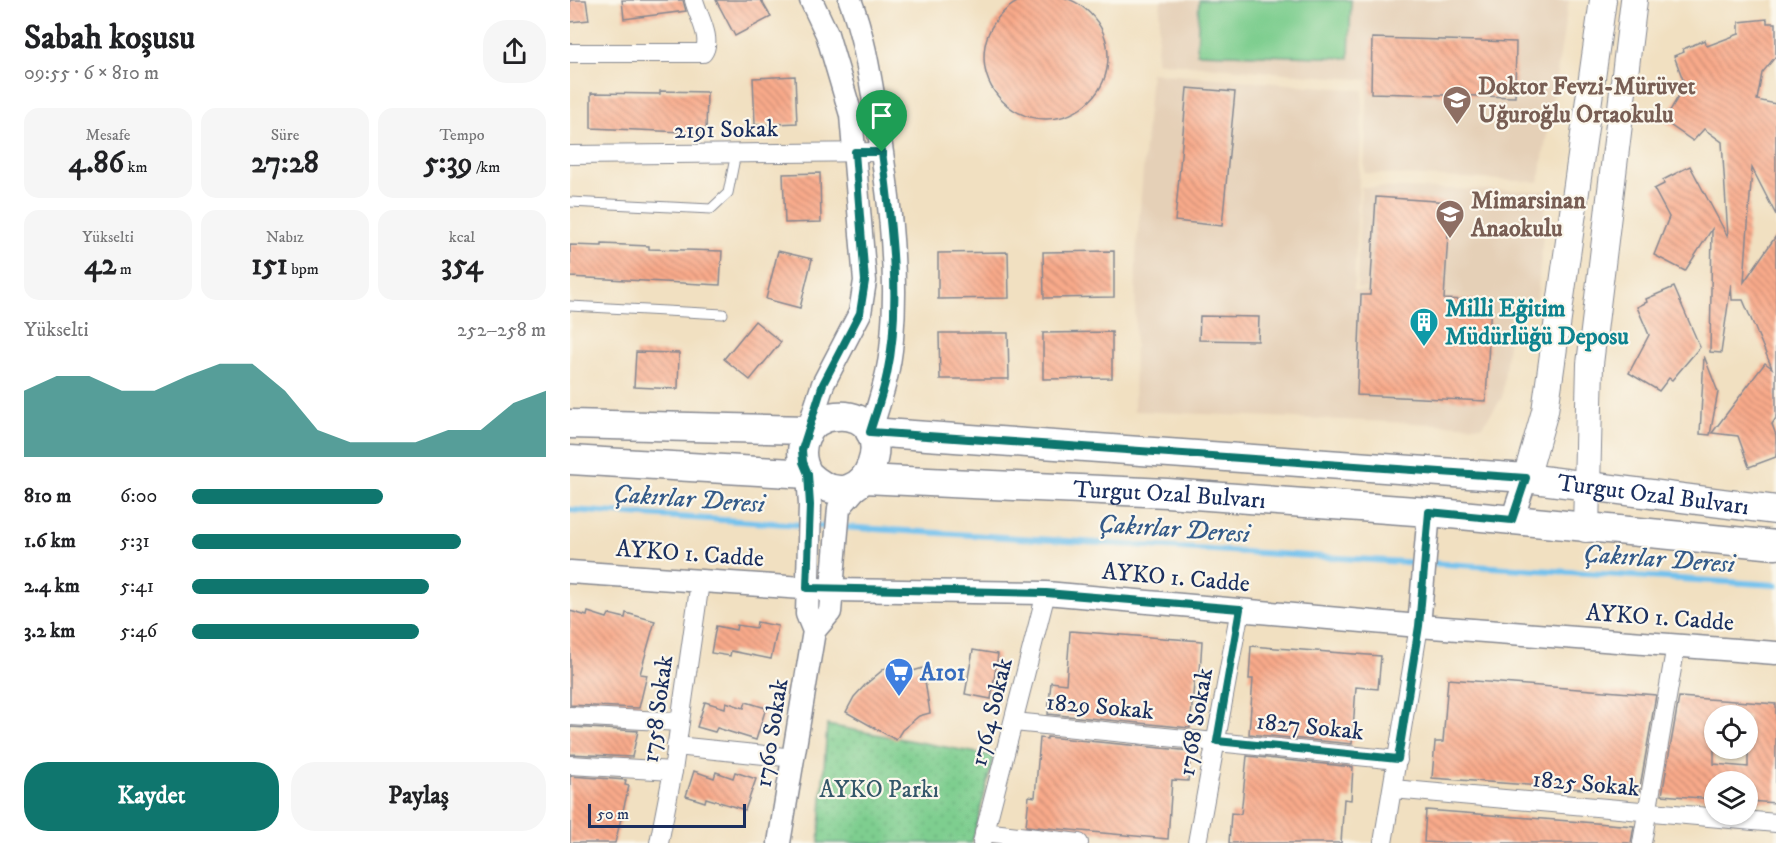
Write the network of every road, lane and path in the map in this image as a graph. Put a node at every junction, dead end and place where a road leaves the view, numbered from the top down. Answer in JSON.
{"nodes":[{"id":1,"x":694,"y":0,"type":"edge"},
{"id":2,"x":811,"y":0,"type":"edge"},
{"id":3,"x":850,"y":0,"type":"edge"},
{"id":4,"x":1603,"y":0,"type":"edge"},
{"id":5,"x":1635,"y":0,"type":"edge"},
{"id":6,"x":570,"y":53,"type":"edge"},
{"id":7,"x":855,"y":152,"type":"junction"},
{"id":8,"x":882,"y":152,"type":"junction"},
{"id":9,"x":736,"y":153,"type":"junction"},
{"id":10,"x":570,"y":155,"type":"edge"},
{"id":11,"x":570,"y":202,"type":"edge"},
{"id":12,"x":570,"y":306,"type":"edge"},
{"id":13,"x":723,"y":314,"type":"dead end"},
{"id":14,"x":570,"y":424,"type":"edge"},
{"id":15,"x":808,"y":430,"type":"junction"},
{"id":16,"x":870,"y":432,"type":"junction"},
{"id":17,"x":570,"y":460,"type":"edge"},
{"id":18,"x":808,"y":474,"type":"junction"},
{"id":19,"x":1526,"y":478,"type":"junction"},
{"id":20,"x":864,"y":479,"type":"junction"},
{"id":21,"x":1586,"y":485,"type":"junction"},
{"id":22,"x":1776,"y":510,"type":"edge"},
{"id":23,"x":1429,"y":512,"type":"junction"},
{"id":24,"x":1512,"y":520,"type":"junction"},
{"id":25,"x":1586,"y":529,"type":"junction"},
{"id":26,"x":1776,"y":545,"type":"edge"},
{"id":27,"x":570,"y":572,"type":"edge"},
{"id":28,"x":700,"y":582,"type":"junction"},
{"id":29,"x":807,"y":588,"type":"junction"},
{"id":30,"x":832,"y":590,"type":"junction"},
{"id":31,"x":1046,"y":593,"type":"junction"},
{"id":32,"x":1240,"y":609,"type":"junction"},
{"id":33,"x":1419,"y":626,"type":"junction"},
{"id":34,"x":814,"y":631,"type":"junction"},
{"id":35,"x":1676,"y":645,"type":"junction"},
{"id":36,"x":1776,"y":653,"type":"edge"},
{"id":37,"x":570,"y":716,"type":"edge"},
{"id":38,"x":680,"y":722,"type":"junction"},
{"id":39,"x":1014,"y":722,"type":"junction"},
{"id":40,"x":1217,"y":741,"type":"junction"},
{"id":41,"x":676,"y":746,"type":"junction"},
{"id":42,"x":795,"y":758,"type":"junction"},
{"id":43,"x":1398,"y":759,"type":"junction"},
{"id":44,"x":570,"y":765,"type":"edge"},
{"id":45,"x":673,"y":771,"type":"junction"},
{"id":46,"x":1393,"y":789,"type":"junction"},
{"id":47,"x":1647,"y":812,"type":"junction"},
{"id":48,"x":1776,"y":824,"type":"edge"},
{"id":49,"x":983,"y":838,"type":"edge"},
{"id":50,"x":659,"y":843,"type":"edge"},
{"id":51,"x":779,"y":843,"type":"edge"},
{"id":52,"x":1079,"y":843,"type":"edge"},
{"id":53,"x":1197,"y":843,"type":"edge"},
{"id":54,"x":1383,"y":843,"type":"edge"},
{"id":55,"x":1642,"y":843,"type":"edge"}],
"edges":[{"from":1,"to":6,"type":"street"},
{"from":2,"to":7,"type":"street"},
{"from":3,"to":8,"type":"street"},
{"from":4,"to":19,"type":"main road"},
{"from":5,"to":21,"type":"main road"},
{"from":7,"to":8,"type":"street","name":"2191 Sokak"},
{"from":7,"to":9,"type":"street","name":"2191 Sokak"},
{"from":7,"to":15,"type":"street"},
{"from":8,"to":16,"type":"street"},
{"from":9,"to":10,"type":"street","name":"2191 Sokak"},
{"from":9,"to":11,"type":"lane"},
{"from":12,"to":13,"type":"lane"},
{"from":14,"to":15,"type":"main road","name":"Turgut Ozal Bulvarı"},
{"from":15,"to":16,"type":"main road","name":"Turgut Ozal Bulvarı"},
{"from":15,"to":18,"type":"main road"},
{"from":16,"to":19,"type":"main road","name":"Turgut Ozal Bulvarı"},
{"from":16,"to":20,"type":"main road"},
{"from":17,"to":18,"type":"main road","name":"Turgut Ozal Bulvarı"},
{"from":18,"to":20,"type":"main road","name":"Turgut Ozal Bulvarı"},
{"from":18,"to":29,"type":"street"},
{"from":19,"to":21,"type":"main road","name":"Turgut Ozal Bulvarı"},
{"from":19,"to":24,"type":"street"},
{"from":20,"to":23,"type":"main road","name":"Turgut Ozal Bulvarı"},
{"from":20,"to":30,"type":"street"},
{"from":21,"to":22,"type":"main road","name":"Turgut Ozal Bulvarı"},
{"from":21,"to":25,"type":"main road"},
{"from":23,"to":24,"type":"main road","name":"Turgut Ozal Bulvarı"},
{"from":23,"to":33,"type":"street"},
{"from":24,"to":25,"type":"main road","name":"Turgut Ozal Bulvarı"},
{"from":25,"to":26,"type":"main road","name":"Turgut Ozal Bulvarı"},
{"from":27,"to":28,"type":"street","name":"AYKO 1. Cadde"},
{"from":28,"to":29,"type":"street","name":"AYKO 1. Cadde"},
{"from":28,"to":38,"type":"street","name":"1758 Sokak"},
{"from":29,"to":30,"type":"street","name":"AYKO 1. Cadde"},
{"from":29,"to":34,"type":"street"},
{"from":30,"to":31,"type":"street","name":"AYKO 1. Cadde"},
{"from":30,"to":34,"type":"street"},
{"from":31,"to":32,"type":"street","name":"AYKO 1. Cadde"},
{"from":31,"to":39,"type":"street","name":"1764 Sokak"},
{"from":32,"to":33,"type":"street","name":"AYKO 1. Cadde"},
{"from":32,"to":40,"type":"street","name":"1768 Sokak"},
{"from":33,"to":35,"type":"street","name":"AYKO 1. Cadde"},
{"from":33,"to":43,"type":"street"},
{"from":34,"to":42,"type":"street","name":"1760 Sokak"},
{"from":35,"to":36,"type":"street","name":"AYKO 1. Cadde"},
{"from":35,"to":47,"type":"street"},
{"from":37,"to":38,"type":"street"},
{"from":38,"to":41,"type":"street","name":"1758 Sokak"},
{"from":39,"to":40,"type":"street","name":"1829 Sokak"},
{"from":39,"to":49,"type":"street","name":"1764 Sokak"},
{"from":40,"to":43,"type":"street","name":"1827 Sokak"},
{"from":40,"to":53,"type":"street","name":"1768 Sokak"},
{"from":41,"to":42,"type":"street"},
{"from":41,"to":45,"type":"street","name":"1758 Sokak"},
{"from":42,"to":51,"type":"street","name":"1760 Sokak"},
{"from":43,"to":46,"type":"street"},
{"from":44,"to":45,"type":"street"},
{"from":45,"to":50,"type":"street","name":"1758 Sokak"},
{"from":46,"to":47,"type":"street","name":"1825 Sokak"},
{"from":46,"to":54,"type":"street"},
{"from":47,"to":48,"type":"street","name":"1825 Sokak"},
{"from":47,"to":55,"type":"street"},
{"from":49,"to":52,"type":"street"}]}
